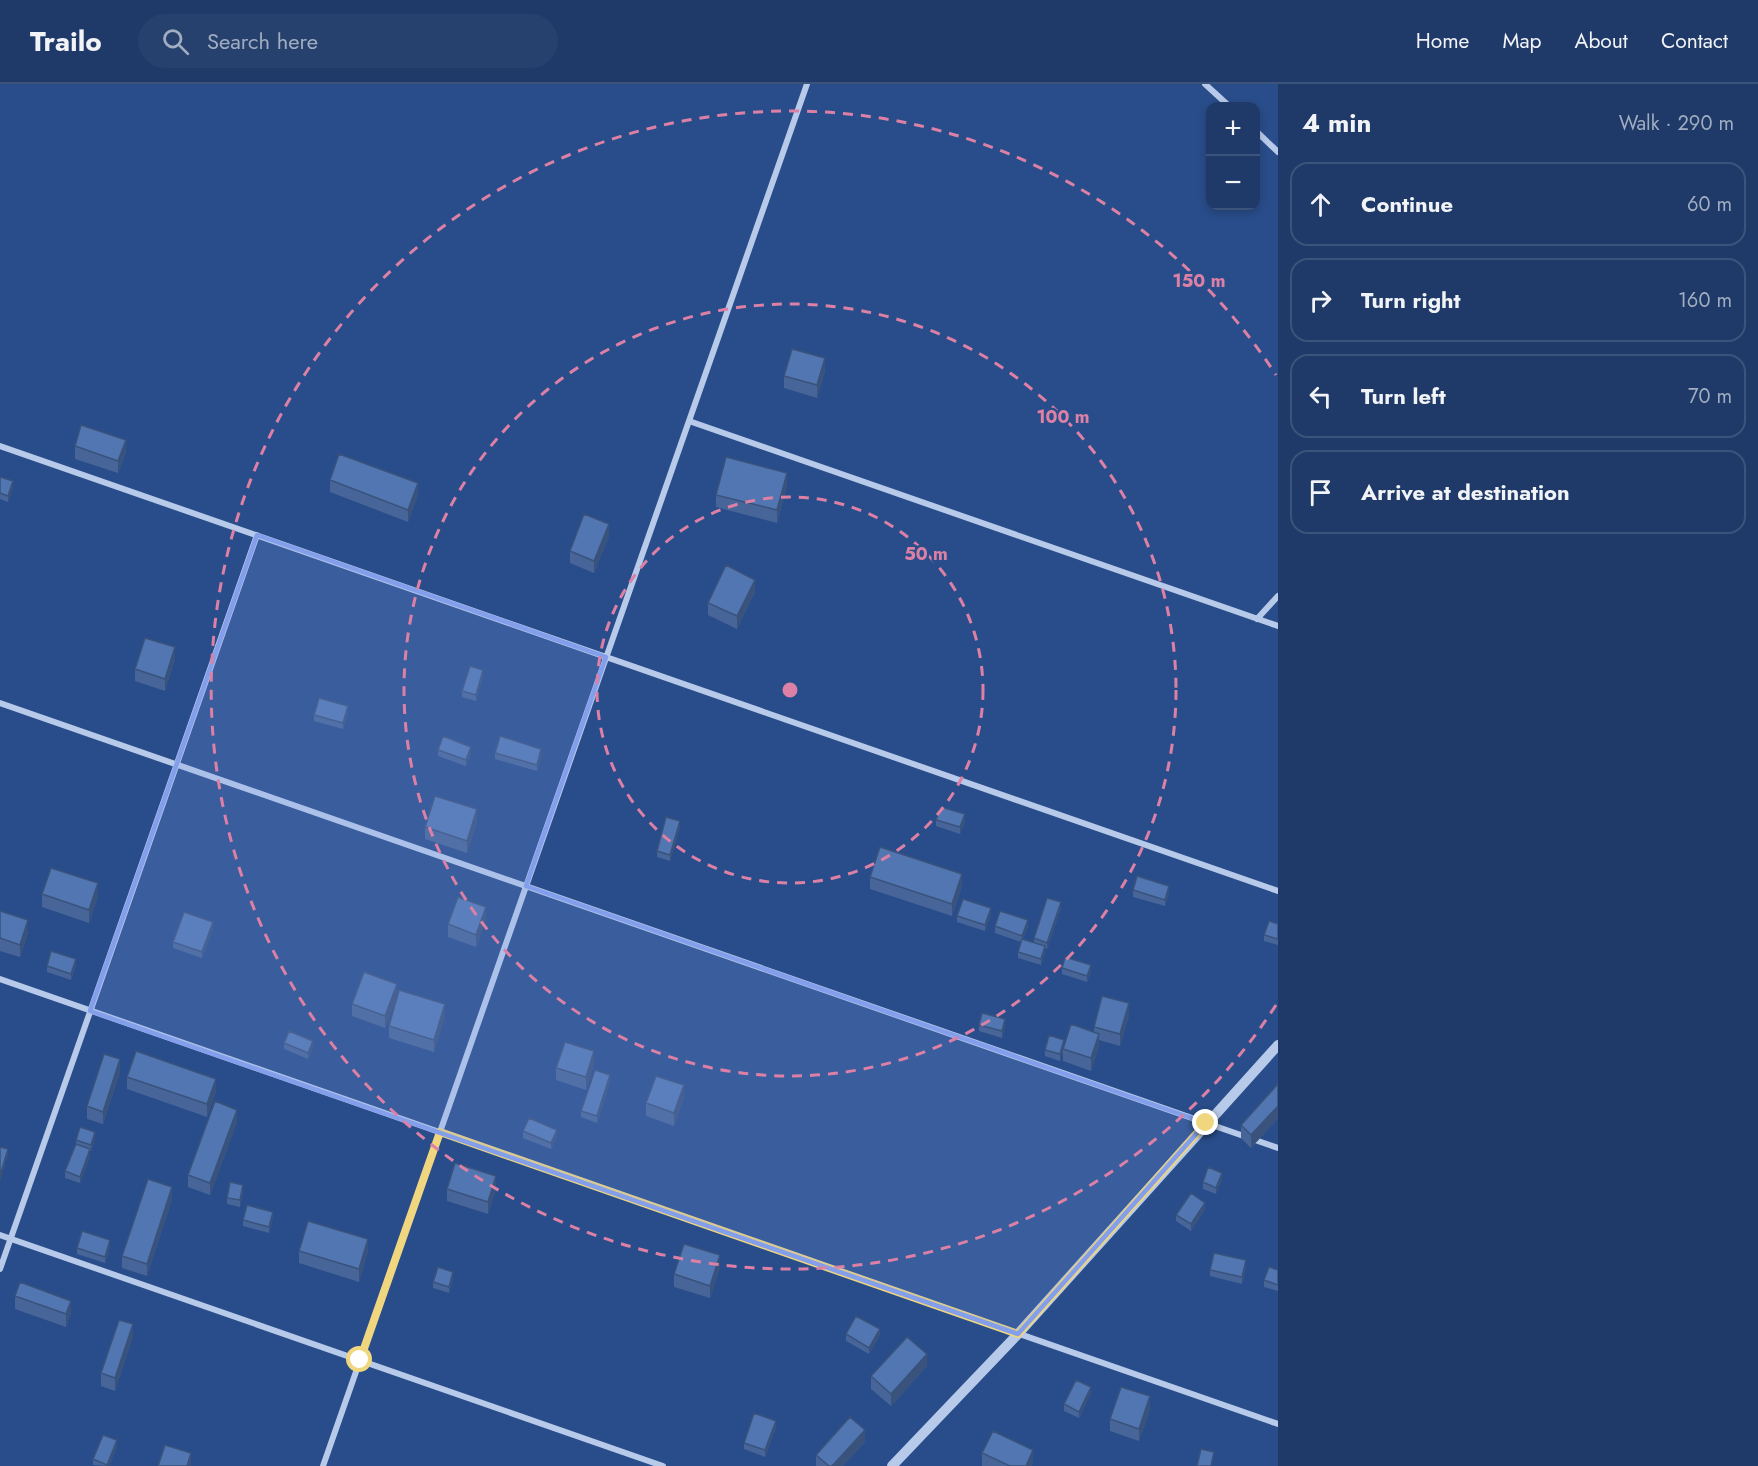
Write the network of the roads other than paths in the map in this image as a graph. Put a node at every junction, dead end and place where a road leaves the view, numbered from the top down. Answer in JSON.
{"nodes":[{"id":1,"x":807,"y":84,"type":"edge"},
{"id":2,"x":1205,"y":84,"type":"edge"},
{"id":3,"x":1225,"y":102,"type":"edge"},
{"id":4,"x":1260,"y":135,"type":"edge"},
{"id":5,"x":1278,"y":152,"type":"edge"},
{"id":6,"x":689,"y":421,"type":"junction"},
{"id":7,"x":0,"y":446,"type":"edge"},
{"id":8,"x":257,"y":536,"type":"junction"},
{"id":9,"x":1278,"y":596,"type":"edge"},
{"id":10,"x":1257,"y":619,"type":"junction"},
{"id":11,"x":1278,"y":626,"type":"edge"},
{"id":12,"x":606,"y":657,"type":"junction"},
{"id":13,"x":0,"y":703,"type":"edge"},
{"id":14,"x":177,"y":765,"type":"junction"},
{"id":15,"x":526,"y":886,"type":"junction"},
{"id":16,"x":1278,"y":891,"type":"edge"},
{"id":17,"x":0,"y":979,"type":"edge"},
{"id":18,"x":90,"y":1011,"type":"junction"},
{"id":19,"x":1278,"y":1045,"type":"edge"},
{"id":20,"x":1206,"y":1123,"type":"junction"},
{"id":21,"x":440,"y":1132,"type":"junction"},
{"id":22,"x":1278,"y":1148,"type":"edge"},
{"id":23,"x":0,"y":1235,"type":"edge"},
{"id":24,"x":10,"y":1239,"type":"junction"},
{"id":25,"x":0,"y":1269,"type":"edge"},
{"id":26,"x":1018,"y":1334,"type":"junction"},
{"id":27,"x":360,"y":1360,"type":"junction"},
{"id":28,"x":1278,"y":1424,"type":"edge"},
{"id":29,"x":323,"y":1466,"type":"edge"},
{"id":30,"x":663,"y":1466,"type":"edge"},
{"id":31,"x":892,"y":1466,"type":"edge"}],
"edges":[{"from":1,"to":6,"type":"street"},
{"from":2,"to":3,"type":"street"},
{"from":4,"to":5,"type":"street"},
{"from":6,"to":10,"type":"street"},
{"from":6,"to":12,"type":"street"},
{"from":7,"to":8,"type":"street"},
{"from":8,"to":12,"type":"street"},
{"from":8,"to":14,"type":"street"},
{"from":9,"to":10,"type":"street"},
{"from":10,"to":11,"type":"street"},
{"from":12,"to":15,"type":"street"},
{"from":12,"to":16,"type":"street"},
{"from":13,"to":14,"type":"street"},
{"from":14,"to":15,"type":"street"},
{"from":14,"to":18,"type":"street"},
{"from":15,"to":20,"type":"street"},
{"from":15,"to":21,"type":"street"},
{"from":17,"to":18,"type":"street"},
{"from":18,"to":21,"type":"street"},
{"from":18,"to":24,"type":"street"},
{"from":19,"to":20,"type":"street"},
{"from":20,"to":22,"type":"street"},
{"from":20,"to":26,"type":"street"},
{"from":21,"to":26,"type":"street"},
{"from":21,"to":27,"type":"street"},
{"from":23,"to":24,"type":"street"},
{"from":24,"to":25,"type":"street"},
{"from":24,"to":27,"type":"street"},
{"from":26,"to":28,"type":"street"},
{"from":26,"to":31,"type":"street"},
{"from":27,"to":29,"type":"street"},
{"from":27,"to":30,"type":"street"}]}
